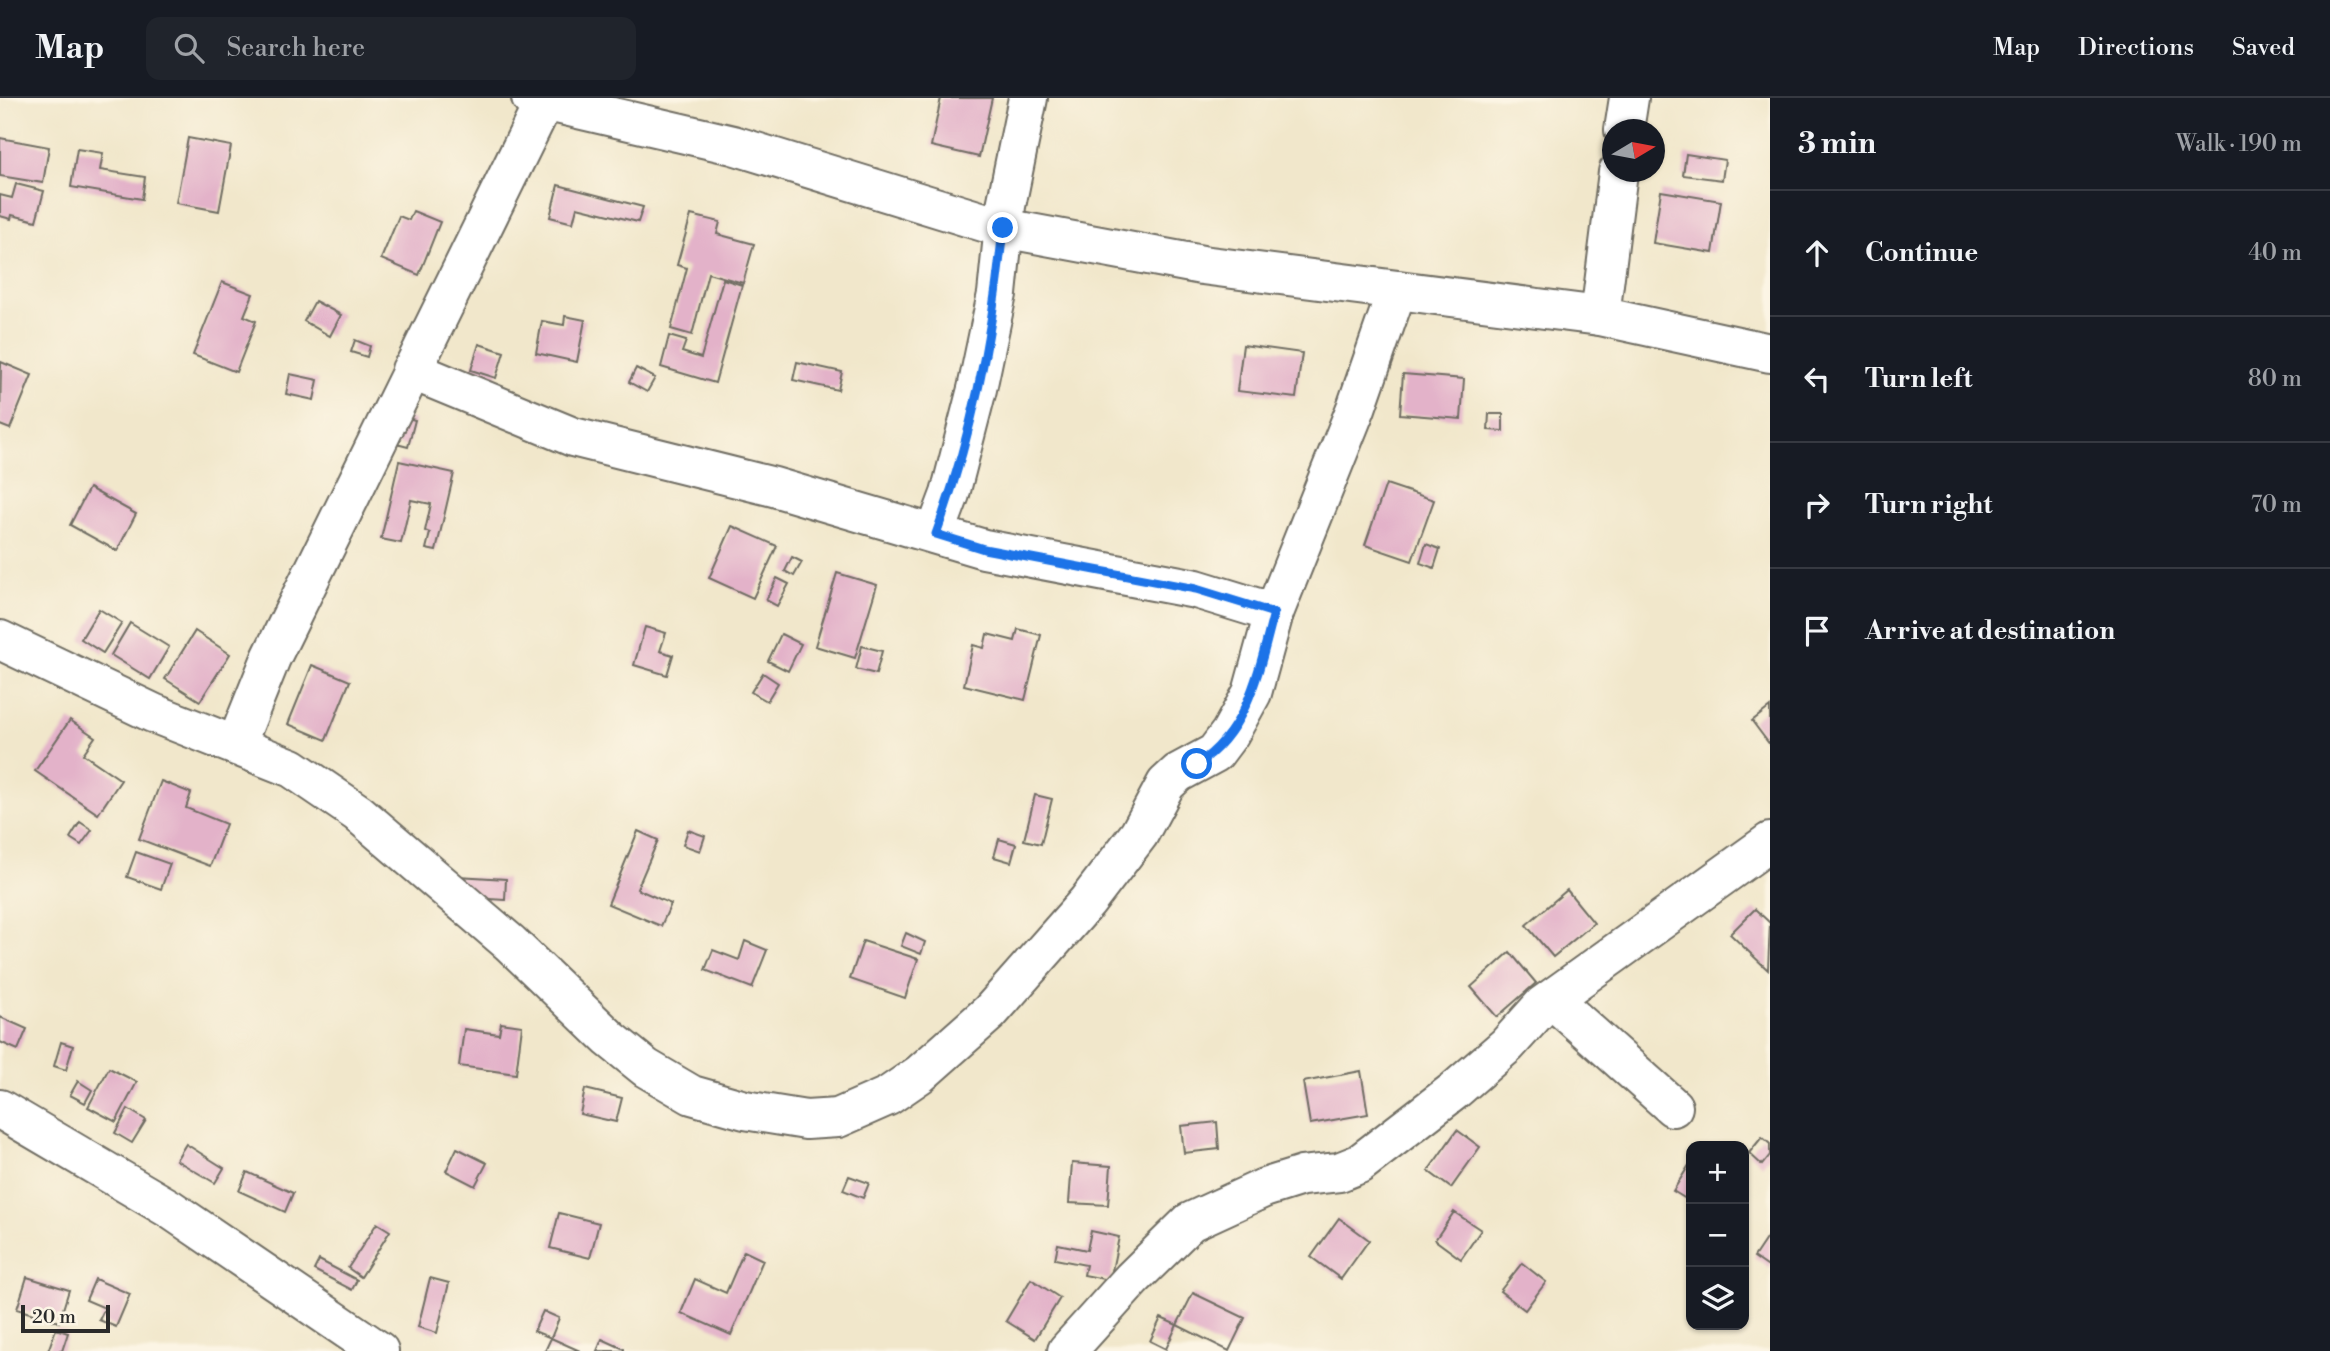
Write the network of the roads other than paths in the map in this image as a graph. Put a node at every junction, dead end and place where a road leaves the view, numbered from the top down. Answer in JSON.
{"nodes":[{"id":1,"x":1028,"y":98,"type":"edge"},
{"id":2,"x":1629,"y":98,"type":"edge"},
{"id":3,"x":538,"y":99,"type":"edge"},
{"id":4,"x":1626,"y":119,"type":"edge"},
{"id":5,"x":1617,"y":182,"type":"edge"},
{"id":6,"x":1003,"y":228,"type":"junction"},
{"id":7,"x":1397,"y":290,"type":"junction"},
{"id":8,"x":1600,"y":316,"type":"junction"},
{"id":9,"x":1770,"y":353,"type":"edge"},
{"id":10,"x":411,"y":370,"type":"junction"},
{"id":11,"x":936,"y":534,"type":"junction"},
{"id":12,"x":1274,"y":613,"type":"junction"},
{"id":13,"x":0,"y":640,"type":"edge"},
{"id":14,"x":236,"y":745,"type":"junction"},
{"id":15,"x":1770,"y":842,"type":"edge"},
{"id":16,"x":1552,"y":999,"type":"junction"},
{"id":17,"x":1672,"y":1107,"type":"dead end"},
{"id":18,"x":0,"y":1109,"type":"edge"},
{"id":19,"x":379,"y":1351,"type":"edge"},
{"id":20,"x":1067,"y":1351,"type":"edge"}],
"edges":[{"from":1,"to":6,"type":"street"},
{"from":2,"to":4,"type":"street"},
{"from":3,"to":6,"type":"street"},
{"from":3,"to":10,"type":"street"},
{"from":5,"to":8,"type":"street"},
{"from":6,"to":7,"type":"street"},
{"from":6,"to":11,"type":"street"},
{"from":7,"to":8,"type":"street"},
{"from":7,"to":12,"type":"street"},
{"from":8,"to":9,"type":"street"},
{"from":10,"to":11,"type":"street"},
{"from":10,"to":14,"type":"street"},
{"from":11,"to":12,"type":"street"},
{"from":12,"to":14,"type":"street"},
{"from":13,"to":14,"type":"street"},
{"from":15,"to":16,"type":"street"},
{"from":16,"to":17,"type":"street"},
{"from":16,"to":20,"type":"street"},
{"from":18,"to":19,"type":"street"}]}
